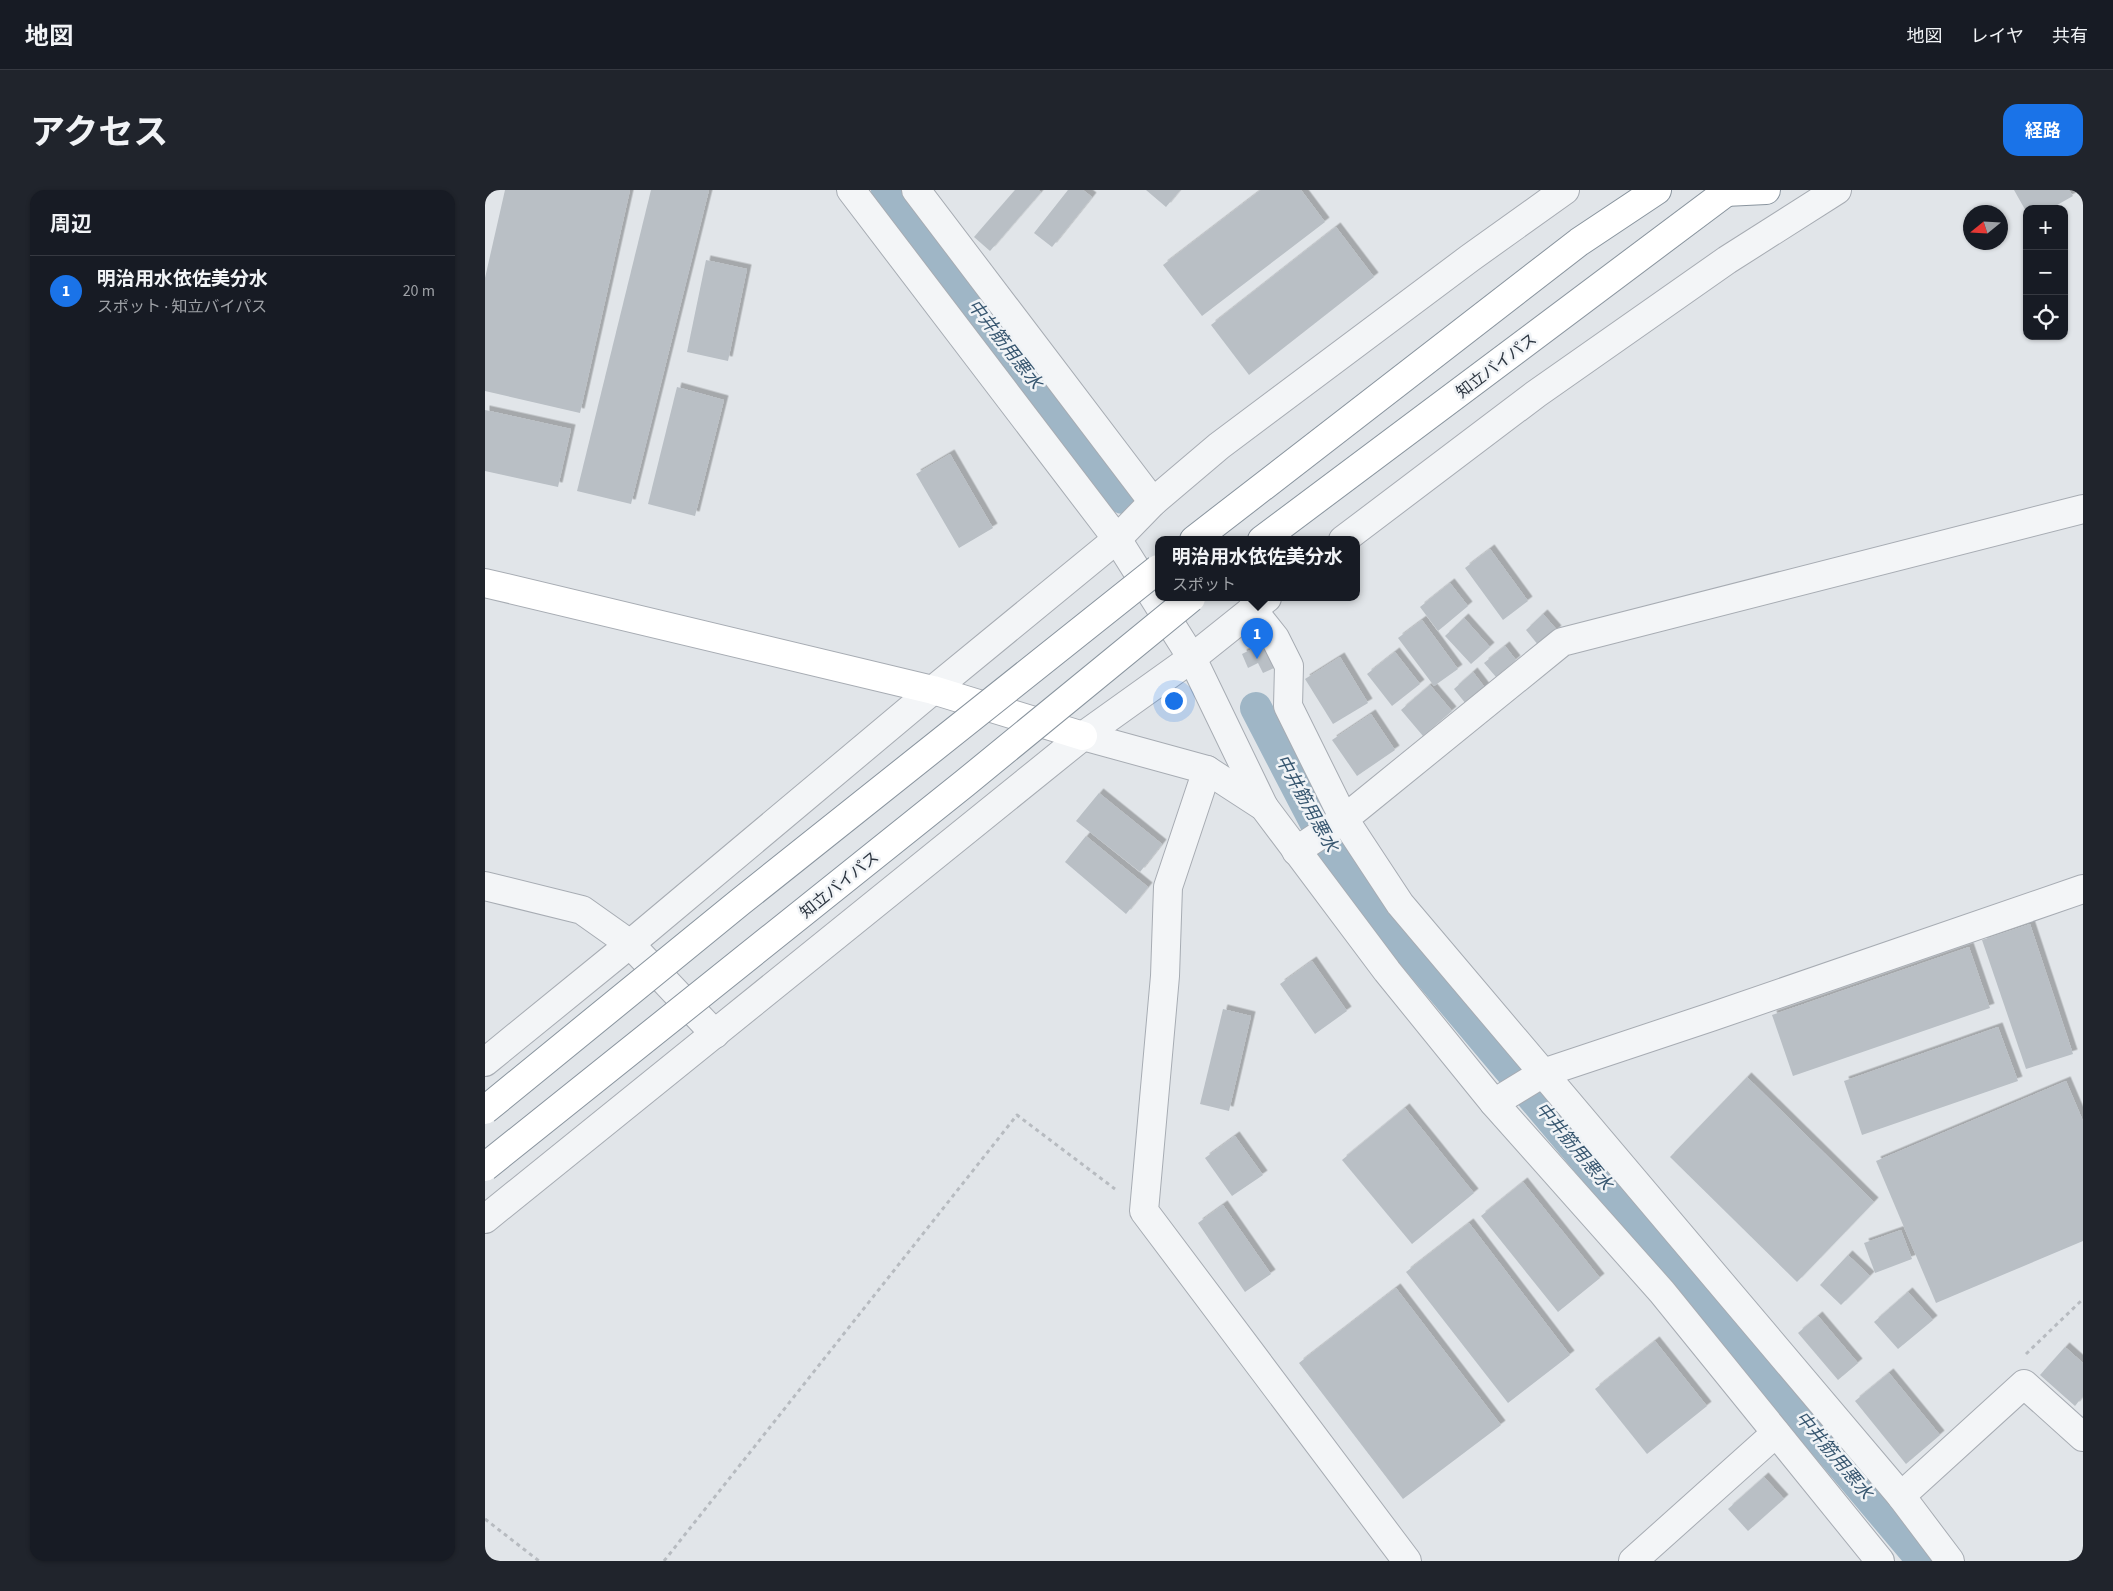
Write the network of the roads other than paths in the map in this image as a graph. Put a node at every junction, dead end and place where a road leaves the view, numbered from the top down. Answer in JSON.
{"nodes":[{"id":1,"x":851,"y":190,"type":"edge"},
{"id":2,"x":1565,"y":190,"type":"edge"},
{"id":3,"x":1657,"y":190,"type":"edge"},
{"id":4,"x":1766,"y":190,"type":"edge"},
{"id":5,"x":1837,"y":190,"type":"edge"},
{"id":6,"x":1727,"y":191,"type":"edge"},
{"id":7,"x":922,"y":192,"type":"edge"},
{"id":8,"x":1153,"y":502,"type":"junction"},
{"id":9,"x":2083,"y":509,"type":"edge"},
{"id":10,"x":1199,"y":536,"type":"edge"},
{"id":11,"x":1267,"y":536,"type":"edge"},
{"id":12,"x":1348,"y":536,"type":"edge"},
{"id":13,"x":1117,"y":539,"type":"junction"},
{"id":14,"x":1155,"y":571,"type":"edge"},
{"id":15,"x":485,"y":583,"type":"edge"},
{"id":16,"x":1155,"y":599,"type":"edge"},
{"id":17,"x":1156,"y":601,"type":"edge"},
{"id":18,"x":1187,"y":601,"type":"edge"},
{"id":19,"x":1260,"y":603,"type":"edge"},
{"id":20,"x":1192,"y":658,"type":"junction"},
{"id":21,"x":933,"y":690,"type":"junction"},
{"id":22,"x":1083,"y":736,"type":"junction"},
{"id":23,"x":1207,"y":770,"type":"junction"},
{"id":24,"x":1264,"y":807,"type":"junction"},
{"id":25,"x":1339,"y":822,"type":"junction"},
{"id":26,"x":1303,"y":846,"type":"junction"},
{"id":27,"x":485,"y":886,"type":"edge"},
{"id":28,"x":2083,"y":888,"type":"edge"},
{"id":29,"x":630,"y":944,"type":"junction"},
{"id":30,"x":715,"y":1034,"type":"junction"},
{"id":31,"x":485,"y":1062,"type":"edge"},
{"id":32,"x":1543,"y":1073,"type":"junction"},
{"id":33,"x":1494,"y":1103,"type":"junction"},
{"id":34,"x":485,"y":1110,"type":"edge"},
{"id":35,"x":485,"y":1167,"type":"edge"},
{"id":36,"x":485,"y":1219,"type":"edge"},
{"id":37,"x":1776,"y":1434,"type":"junction"},
{"id":38,"x":2083,"y":1437,"type":"edge"},
{"id":39,"x":1901,"y":1496,"type":"junction"},
{"id":40,"x":1407,"y":1561,"type":"edge"},
{"id":41,"x":1633,"y":1561,"type":"edge"},
{"id":42,"x":1880,"y":1561,"type":"edge"},
{"id":43,"x":1950,"y":1561,"type":"edge"}],
"edges":[{"from":1,"to":13,"type":"street"},
{"from":2,"to":8,"type":"street"},
{"from":3,"to":10,"type":"main road"},
{"from":4,"to":6,"type":"main road"},
{"from":5,"to":12,"type":"street"},
{"from":6,"to":11,"type":"main road","name":"知立バイパス"},
{"from":7,"to":8,"type":"street"},
{"from":8,"to":13,"type":"street"},
{"from":9,"to":25,"type":"street"},
{"from":13,"to":16,"type":"street"},
{"from":13,"to":21,"type":"street"},
{"from":14,"to":34,"type":"main road","bridge":true},
{"from":15,"to":21,"type":"main road"},
{"from":17,"to":20,"type":"street"},
{"from":18,"to":35,"type":"main road","name":"知立バイパス","bridge":true},
{"from":19,"to":20,"type":"street"},
{"from":19,"to":25,"type":"street"},
{"from":20,"to":22,"type":"street"},
{"from":20,"to":24,"type":"street"},
{"from":21,"to":22,"type":"main road"},
{"from":21,"to":29,"type":"street"},
{"from":22,"to":23,"type":"street"},
{"from":22,"to":30,"type":"street"},
{"from":23,"to":24,"type":"street"},
{"from":23,"to":40,"type":"street"},
{"from":24,"to":26,"type":"street"},
{"from":25,"to":26,"type":"street"},
{"from":25,"to":32,"type":"street"},
{"from":26,"to":33,"type":"street"},
{"from":27,"to":29,"type":"street"},
{"from":28,"to":32,"type":"street"},
{"from":29,"to":30,"type":"street"},
{"from":29,"to":31,"type":"street"},
{"from":30,"to":36,"type":"street"},
{"from":32,"to":33,"type":"street"},
{"from":32,"to":39,"type":"street"},
{"from":33,"to":37,"type":"street"},
{"from":37,"to":41,"type":"street"},
{"from":37,"to":42,"type":"street"},
{"from":38,"to":39,"type":"street"},
{"from":39,"to":43,"type":"street"}]}
